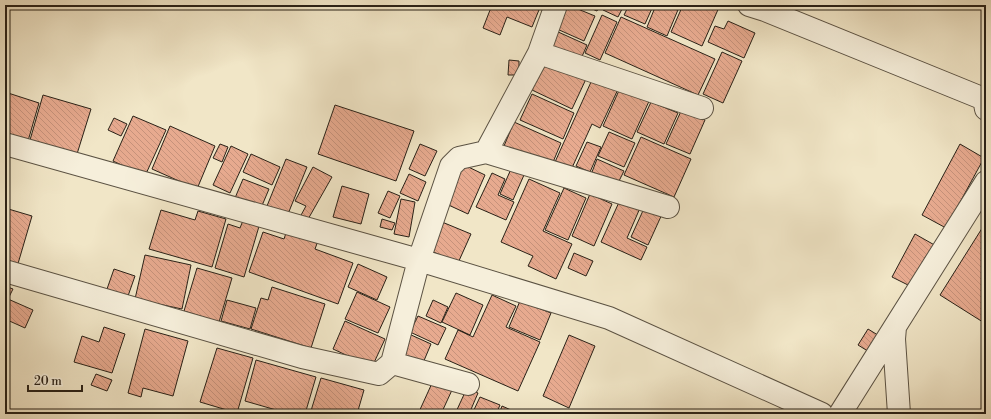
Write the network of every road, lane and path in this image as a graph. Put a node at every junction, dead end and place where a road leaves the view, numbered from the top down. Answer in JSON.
{"nodes":[{"id":1,"x":556,"y":5,"type":"edge"},
{"id":2,"x":749,"y":5,"type":"edge"},
{"id":3,"x":539,"y":53,"type":"junction"},
{"id":4,"x":702,"y":108,"type":"dead end"},
{"id":5,"x":986,"y":109,"type":"edge"},
{"id":6,"x":5,"y":144,"type":"edge"},
{"id":7,"x":486,"y":152,"type":"junction"},
{"id":8,"x":986,"y":182,"type":"edge"},
{"id":9,"x":668,"y":207,"type":"dead end"},
{"id":10,"x":419,"y":260,"type":"junction"},
{"id":11,"x":5,"y":271,"type":"edge"},
{"id":12,"x":895,"y":326,"type":"junction"},
{"id":13,"x":392,"y":363,"type":"junction"},
{"id":14,"x":468,"y":384,"type":"dead end"},
{"id":15,"x":822,"y":414,"type":"edge"},
{"id":16,"x":840,"y":414,"type":"edge"},
{"id":17,"x":899,"y":414,"type":"edge"}],
"edges":[{"from":1,"to":3,"type":"street"},
{"from":2,"to":5,"type":"street"},
{"from":3,"to":4,"type":"street"},
{"from":3,"to":7,"type":"street"},
{"from":6,"to":10,"type":"street"},
{"from":7,"to":9,"type":"street"},
{"from":7,"to":10,"type":"street"},
{"from":8,"to":12,"type":"street"},
{"from":10,"to":13,"type":"street"},
{"from":10,"to":15,"type":"street"},
{"from":11,"to":13,"type":"street"},
{"from":12,"to":16,"type":"street"},
{"from":12,"to":17,"type":"street"},
{"from":13,"to":14,"type":"street"}]}
